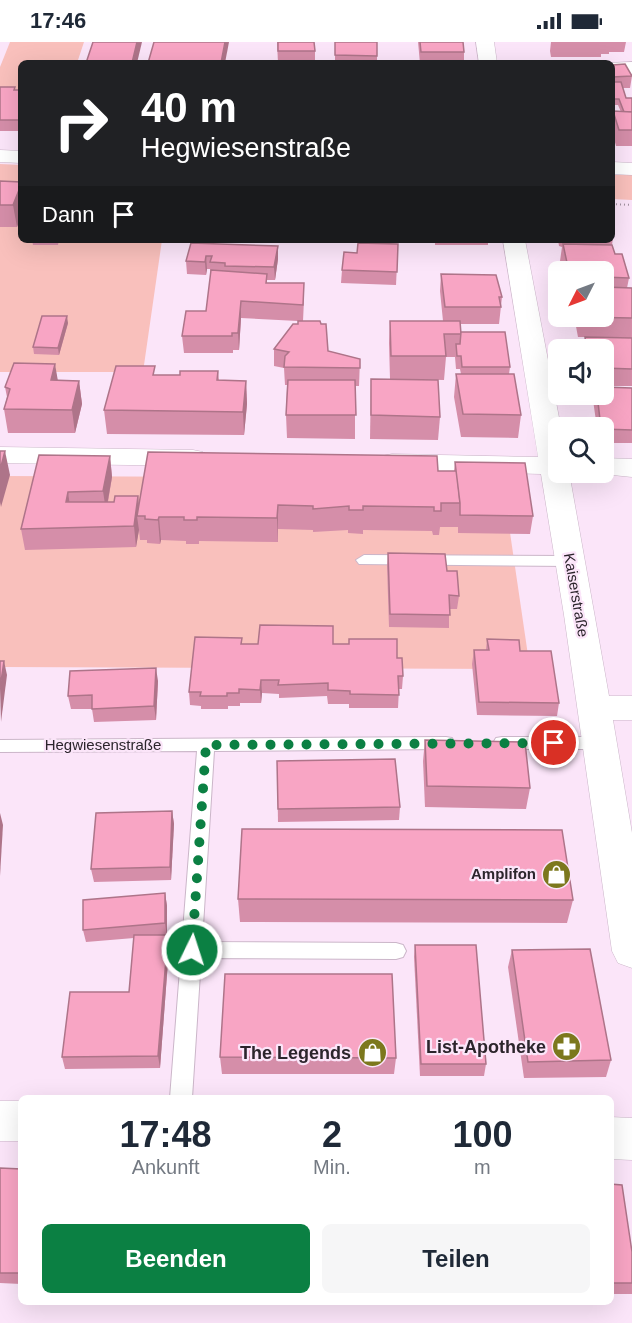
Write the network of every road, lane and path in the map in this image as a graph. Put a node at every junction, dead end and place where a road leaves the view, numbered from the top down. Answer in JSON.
{"nodes":[{"id":1,"x":485,"y":42,"type":"edge"},
{"id":2,"x":488,"y":60,"type":"edge"},
{"id":3,"x":615,"y":68,"type":"edge"},
{"id":4,"x":632,"y":68,"type":"edge"},
{"id":5,"x":0,"y":156,"type":"edge"},
{"id":6,"x":18,"y":157,"type":"edge"},
{"id":7,"x":615,"y":168,"type":"edge"},
{"id":8,"x":632,"y":169,"type":"edge"},
{"id":9,"x":615,"y":204,"type":"edge"},
{"id":10,"x":632,"y":205,"type":"edge"},
{"id":11,"x":515,"y":243,"type":"edge"},
{"id":12,"x":548,"y":423,"type":"edge"},
{"id":13,"x":0,"y":454,"type":"edge"},
{"id":14,"x":224,"y":459,"type":"edge"},
{"id":15,"x":366,"y":462,"type":"edge"},
{"id":16,"x":548,"y":466,"type":"edge"},
{"id":17,"x":614,"y":467,"type":"edge"},
{"id":18,"x":632,"y":468,"type":"edge"},
{"id":19,"x":559,"y":483,"type":"edge"},
{"id":20,"x":364,"y":560,"type":"dead end"},
{"id":21,"x":570,"y":561,"type":"junction"},
{"id":22,"x":593,"y":708,"type":"junction"},
{"id":23,"x":632,"y":708,"type":"edge"},
{"id":24,"x":600,"y":742,"type":"junction"},
{"id":25,"x":206,"y":745,"type":"junction"},
{"id":26,"x":0,"y":746,"type":"edge"},
{"id":27,"x":192,"y":950,"type":"junction"},
{"id":28,"x":396,"y":951,"type":"dead end"},
{"id":29,"x":632,"y":951,"type":"edge"},
{"id":30,"x":181,"y":1095,"type":"edge"},
{"id":31,"x":0,"y":1120,"type":"edge"},
{"id":32,"x":18,"y":1120,"type":"edge"},
{"id":33,"x":614,"y":1138,"type":"edge"},
{"id":34,"x":632,"y":1138,"type":"edge"}],
"edges":[{"from":1,"to":2,"type":"street"},
{"from":3,"to":4,"type":"street"},
{"from":5,"to":6,"type":"street"},
{"from":7,"to":8,"type":"street"},
{"from":9,"to":10,"type":"path"},
{"from":11,"to":12,"type":"street","name":"Kaiserstraße"},
{"from":13,"to":14,"type":"street"},
{"from":15,"to":16,"type":"street"},
{"from":17,"to":18,"type":"street"},
{"from":19,"to":21,"type":"street","name":"Kaiserstraße"},
{"from":20,"to":21,"type":"lane"},
{"from":21,"to":22,"type":"street","name":"Kaiserstraße"},
{"from":22,"to":23,"type":"street"},
{"from":22,"to":24,"type":"street","name":"Kaiserstraße"},
{"from":24,"to":25,"type":"lane","name":"Hegwiesenstraße"},
{"from":24,"to":29,"type":"street","name":"Kaiserstraße"},
{"from":25,"to":26,"type":"lane","name":"Hegwiesenstraße"},
{"from":25,"to":27,"type":"lane"},
{"from":27,"to":28,"type":"lane"},
{"from":27,"to":30,"type":"lane"},
{"from":31,"to":32,"type":"street"},
{"from":33,"to":34,"type":"street"}]}
